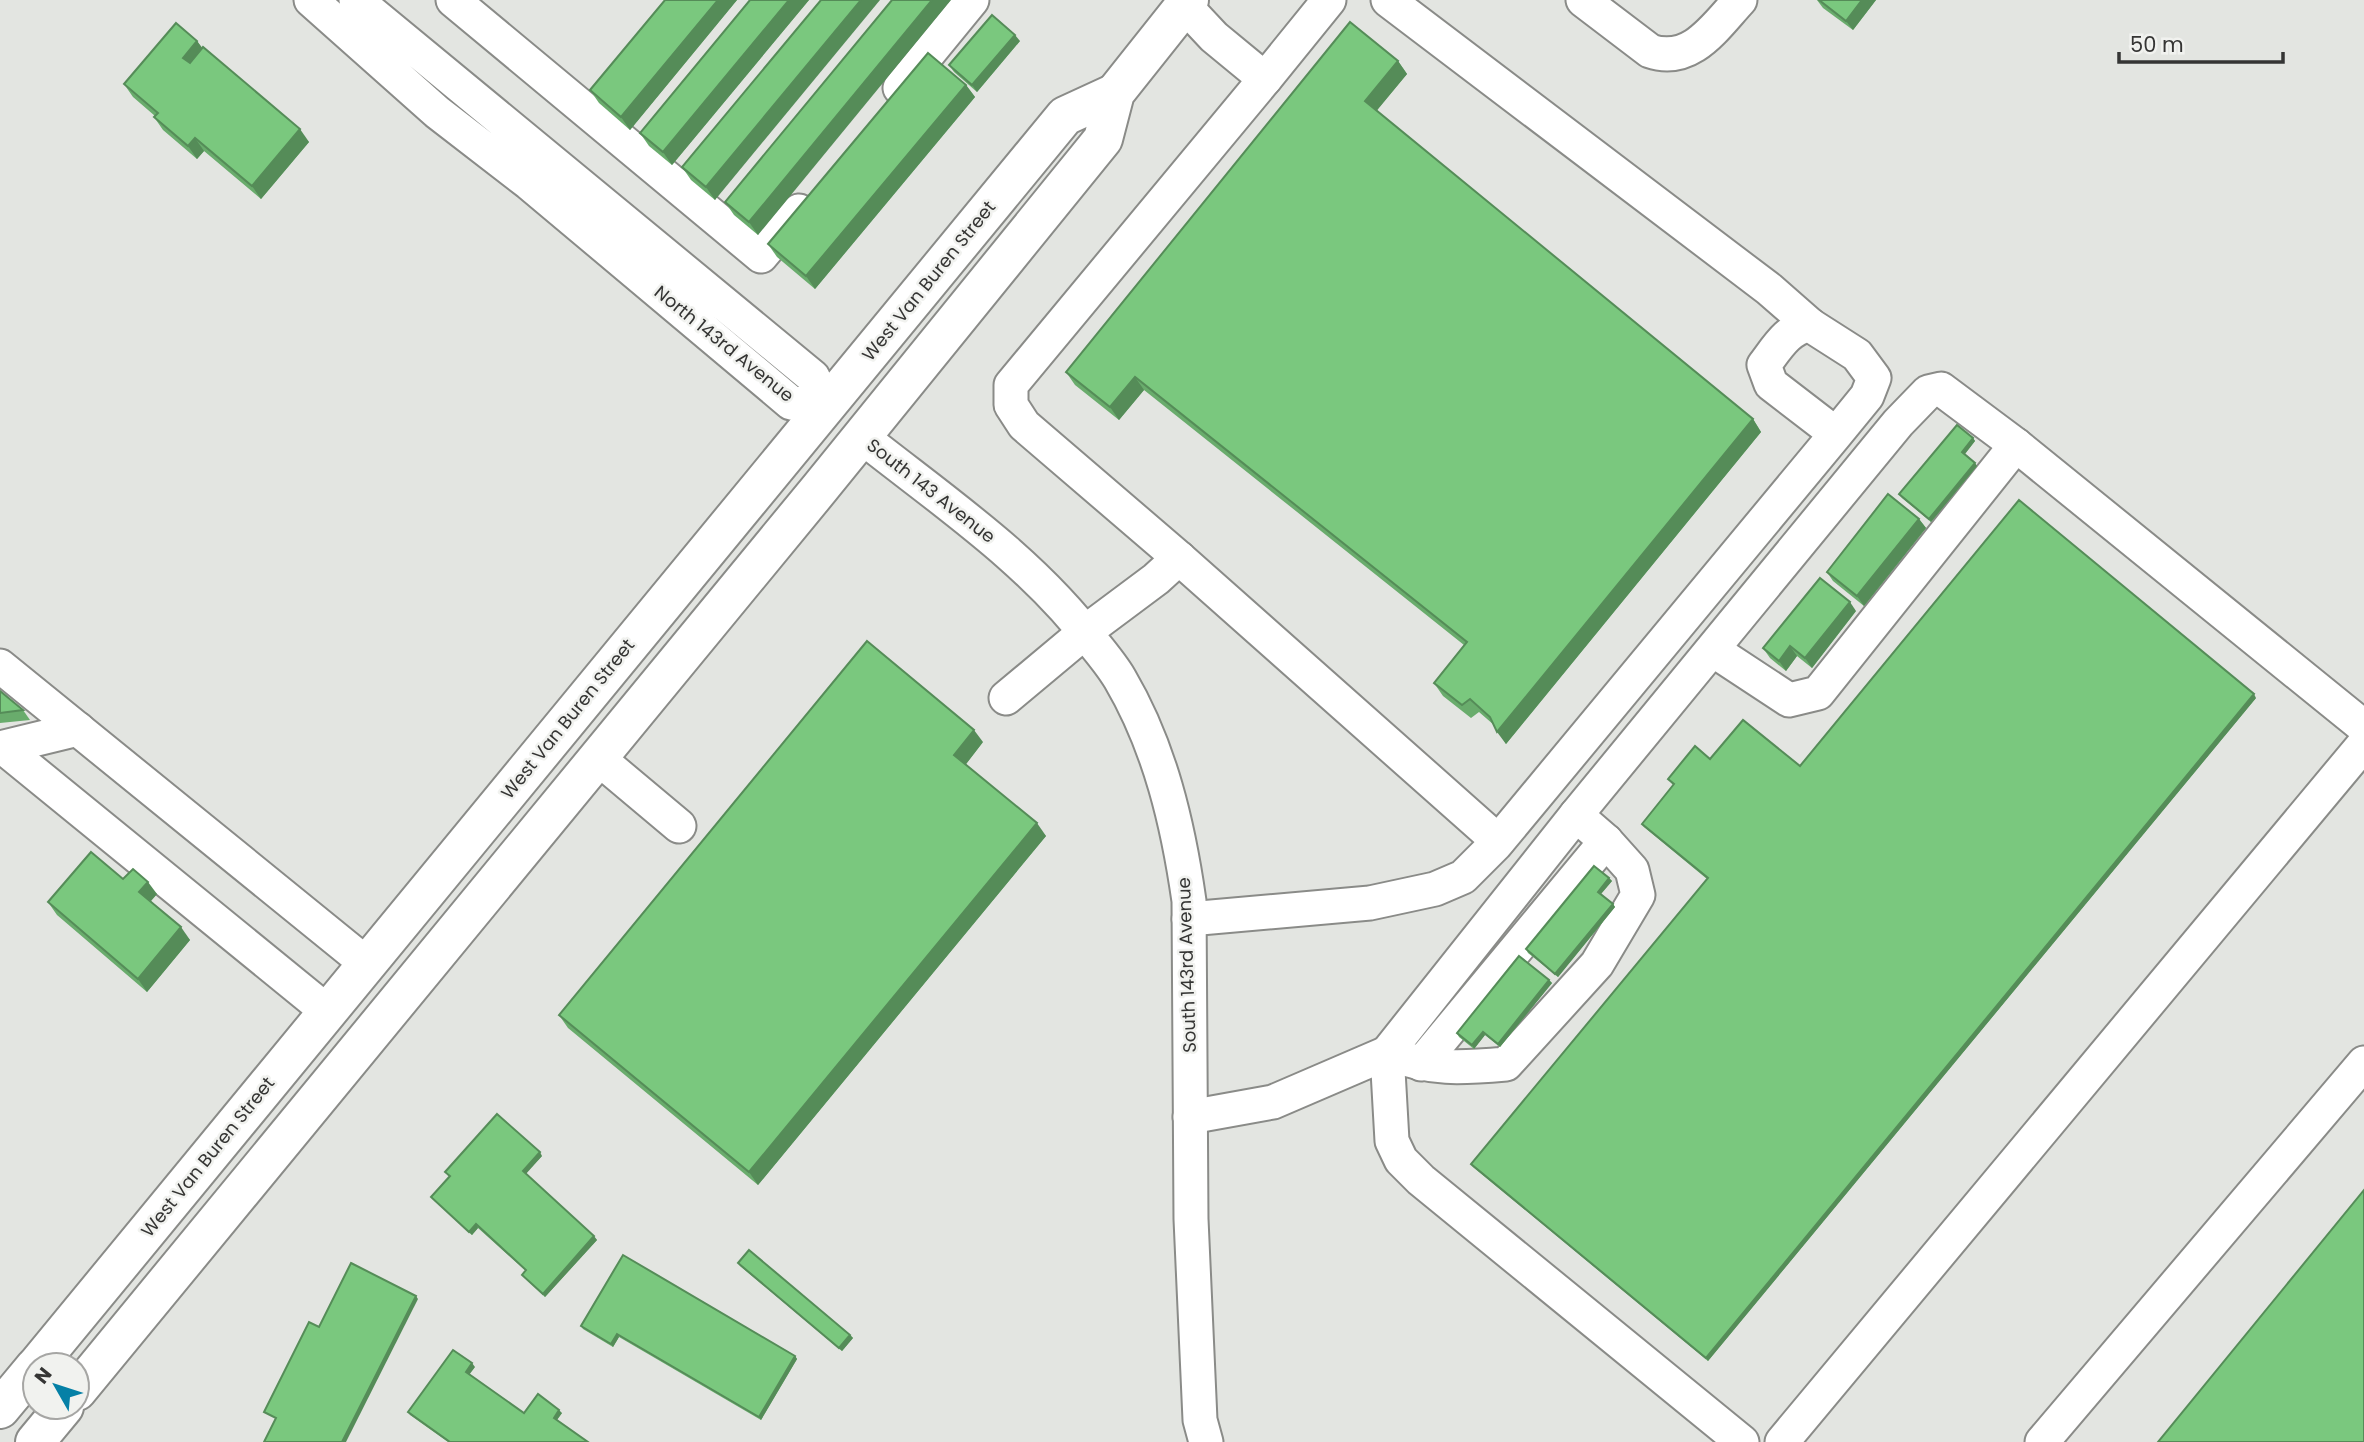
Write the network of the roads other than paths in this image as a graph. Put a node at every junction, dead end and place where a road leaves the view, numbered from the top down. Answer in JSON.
{"nodes":[{"id":1,"x":311,"y":0,"type":"edge"},
{"id":2,"x":356,"y":0,"type":"edge"},
{"id":3,"x":453,"y":0,"type":"edge"},
{"id":4,"x":972,"y":0,"type":"edge"},
{"id":5,"x":1329,"y":0,"type":"edge"},
{"id":6,"x":1388,"y":0,"type":"edge"},
{"id":7,"x":1583,"y":0,"type":"edge"},
{"id":8,"x":1740,"y":0,"type":"edge"},
{"id":9,"x":1187,"y":3,"type":"edge"},
{"id":10,"x":1265,"y":79,"type":"junction"},
{"id":11,"x":1115,"y":93,"type":"junction"},
{"id":12,"x":884,"y":107,"type":"edge"},
{"id":13,"x":814,"y":192,"type":"edge"},
{"id":14,"x":1810,"y":325,"type":"junction"},
{"id":15,"x":826,"y":406,"type":"junction"},
{"id":16,"x":1836,"y":434,"type":"junction"},
{"id":17,"x":862,"y":437,"type":"junction"},
{"id":18,"x":2016,"y":445,"type":"junction"},
{"id":19,"x":1001,"y":546,"type":"joint"},
{"id":20,"x":1179,"y":558,"type":"junction"},
{"id":21,"x":1085,"y":632,"type":"junction"},
{"id":22,"x":1713,"y":650,"type":"junction"},
{"id":23,"x":0,"y":666,"type":"edge"},
{"id":24,"x":1006,"y":698,"type":"dead end"},
{"id":25,"x":2364,"y":727,"type":"edge"},
{"id":26,"x":78,"y":729,"type":"junction"},
{"id":27,"x":2364,"y":744,"type":"edge"},
{"id":28,"x":2,"y":748,"type":"edge"},
{"id":29,"x":598,"y":758,"type":"junction"},
{"id":30,"x":1577,"y":815,"type":"junction"},
{"id":31,"x":679,"y":826,"type":"dead end"},
{"id":32,"x":1498,"y":841,"type":"junction"},
{"id":33,"x":1606,"y":841,"type":"junction"},
{"id":34,"x":1189,"y":919,"type":"junction"},
{"id":35,"x":368,"y":964,"type":"junction"},
{"id":36,"x":328,"y":1012,"type":"junction"},
{"id":37,"x":1387,"y":1053,"type":"junction"},
{"id":38,"x":1421,"y":1063,"type":"junction"},
{"id":39,"x":2364,"y":1063,"type":"edge"},
{"id":40,"x":317,"y":1099,"type":"junction"},
{"id":41,"x":1190,"y":1117,"type":"junction"},
{"id":42,"x":48,"y":1351,"type":"edge"},
{"id":43,"x":91,"y":1374,"type":"edge"},
{"id":44,"x":21,"y":1384,"type":"edge"},
{"id":45,"x":0,"y":1409,"type":"edge"},
{"id":46,"x":52,"y":1421,"type":"edge"},
{"id":47,"x":35,"y":1442,"type":"edge"},
{"id":48,"x":1206,"y":1442,"type":"edge"},
{"id":49,"x":1742,"y":1442,"type":"edge"},
{"id":50,"x":1782,"y":1442,"type":"edge"},
{"id":51,"x":2042,"y":1442,"type":"edge"}],
"edges":[{"from":1,"to":15,"type":"street","name":"North 143rd Avenue"},
{"from":2,"to":15,"type":"street","name":"North 143rd Avenue"},
{"from":3,"to":13,"type":"street"},
{"from":4,"to":12,"type":"street"},
{"from":5,"to":10,"type":"street"},
{"from":6,"to":14,"type":"street"},
{"from":7,"to":8,"type":"street"},
{"from":9,"to":10,"type":"street"},
{"from":9,"to":11,"type":"main road","name":"West Van Buren Street"},
{"from":10,"to":20,"type":"street"},
{"from":11,"to":15,"type":"main road","name":"West Van Buren Street"},
{"from":11,"to":17,"type":"main road","name":"West Van Buren Street"},
{"from":14,"to":16,"type":"street"},
{"from":14,"to":16,"type":"street"},
{"from":15,"to":17,"type":"main road"},
{"from":15,"to":35,"type":"main road","name":"West Van Buren Street"},
{"from":16,"to":32,"type":"street"},
{"from":17,"to":19,"type":"street","name":"South 143 Avenue"},
{"from":17,"to":29,"type":"main road","name":"West Van Buren Street"},
{"from":18,"to":22,"type":"street"},
{"from":18,"to":22,"type":"street"},
{"from":18,"to":25,"type":"street"},
{"from":19,"to":21,"type":"street","name":"South 143rd Avenue"},
{"from":20,"to":21,"type":"street"},
{"from":20,"to":32,"type":"street"},
{"from":21,"to":24,"type":"street"},
{"from":21,"to":34,"type":"street","name":"South 143rd Avenue"},
{"from":22,"to":30,"type":"street"},
{"from":23,"to":26,"type":"street"},
{"from":26,"to":28,"type":"street"},
{"from":26,"to":35,"type":"street"},
{"from":27,"to":50,"type":"street"},
{"from":28,"to":36,"type":"street"},
{"from":29,"to":31,"type":"street"},
{"from":29,"to":40,"type":"main road","name":"West Van Buren Street"},
{"from":30,"to":33,"type":"street"},
{"from":30,"to":37,"type":"street"},
{"from":32,"to":34,"type":"street"},
{"from":33,"to":38,"type":"street"},
{"from":33,"to":38,"type":"street"},
{"from":34,"to":41,"type":"street","name":"South 143rd Avenue"},
{"from":35,"to":36,"type":"main road","name":"West Van Buren Street"},
{"from":35,"to":40,"type":"main road"},
{"from":36,"to":42,"type":"main road","name":"West Van Buren Street"},
{"from":37,"to":38,"type":"street"},
{"from":37,"to":41,"type":"street"},
{"from":37,"to":49,"type":"street"},
{"from":39,"to":51,"type":"street"},
{"from":40,"to":43,"type":"main road","name":"West Van Buren Street"},
{"from":41,"to":48,"type":"street","name":"South 143rd Avenue"},
{"from":44,"to":45,"type":"main road","name":"West Van Buren Street"},
{"from":46,"to":47,"type":"main road"}]}
